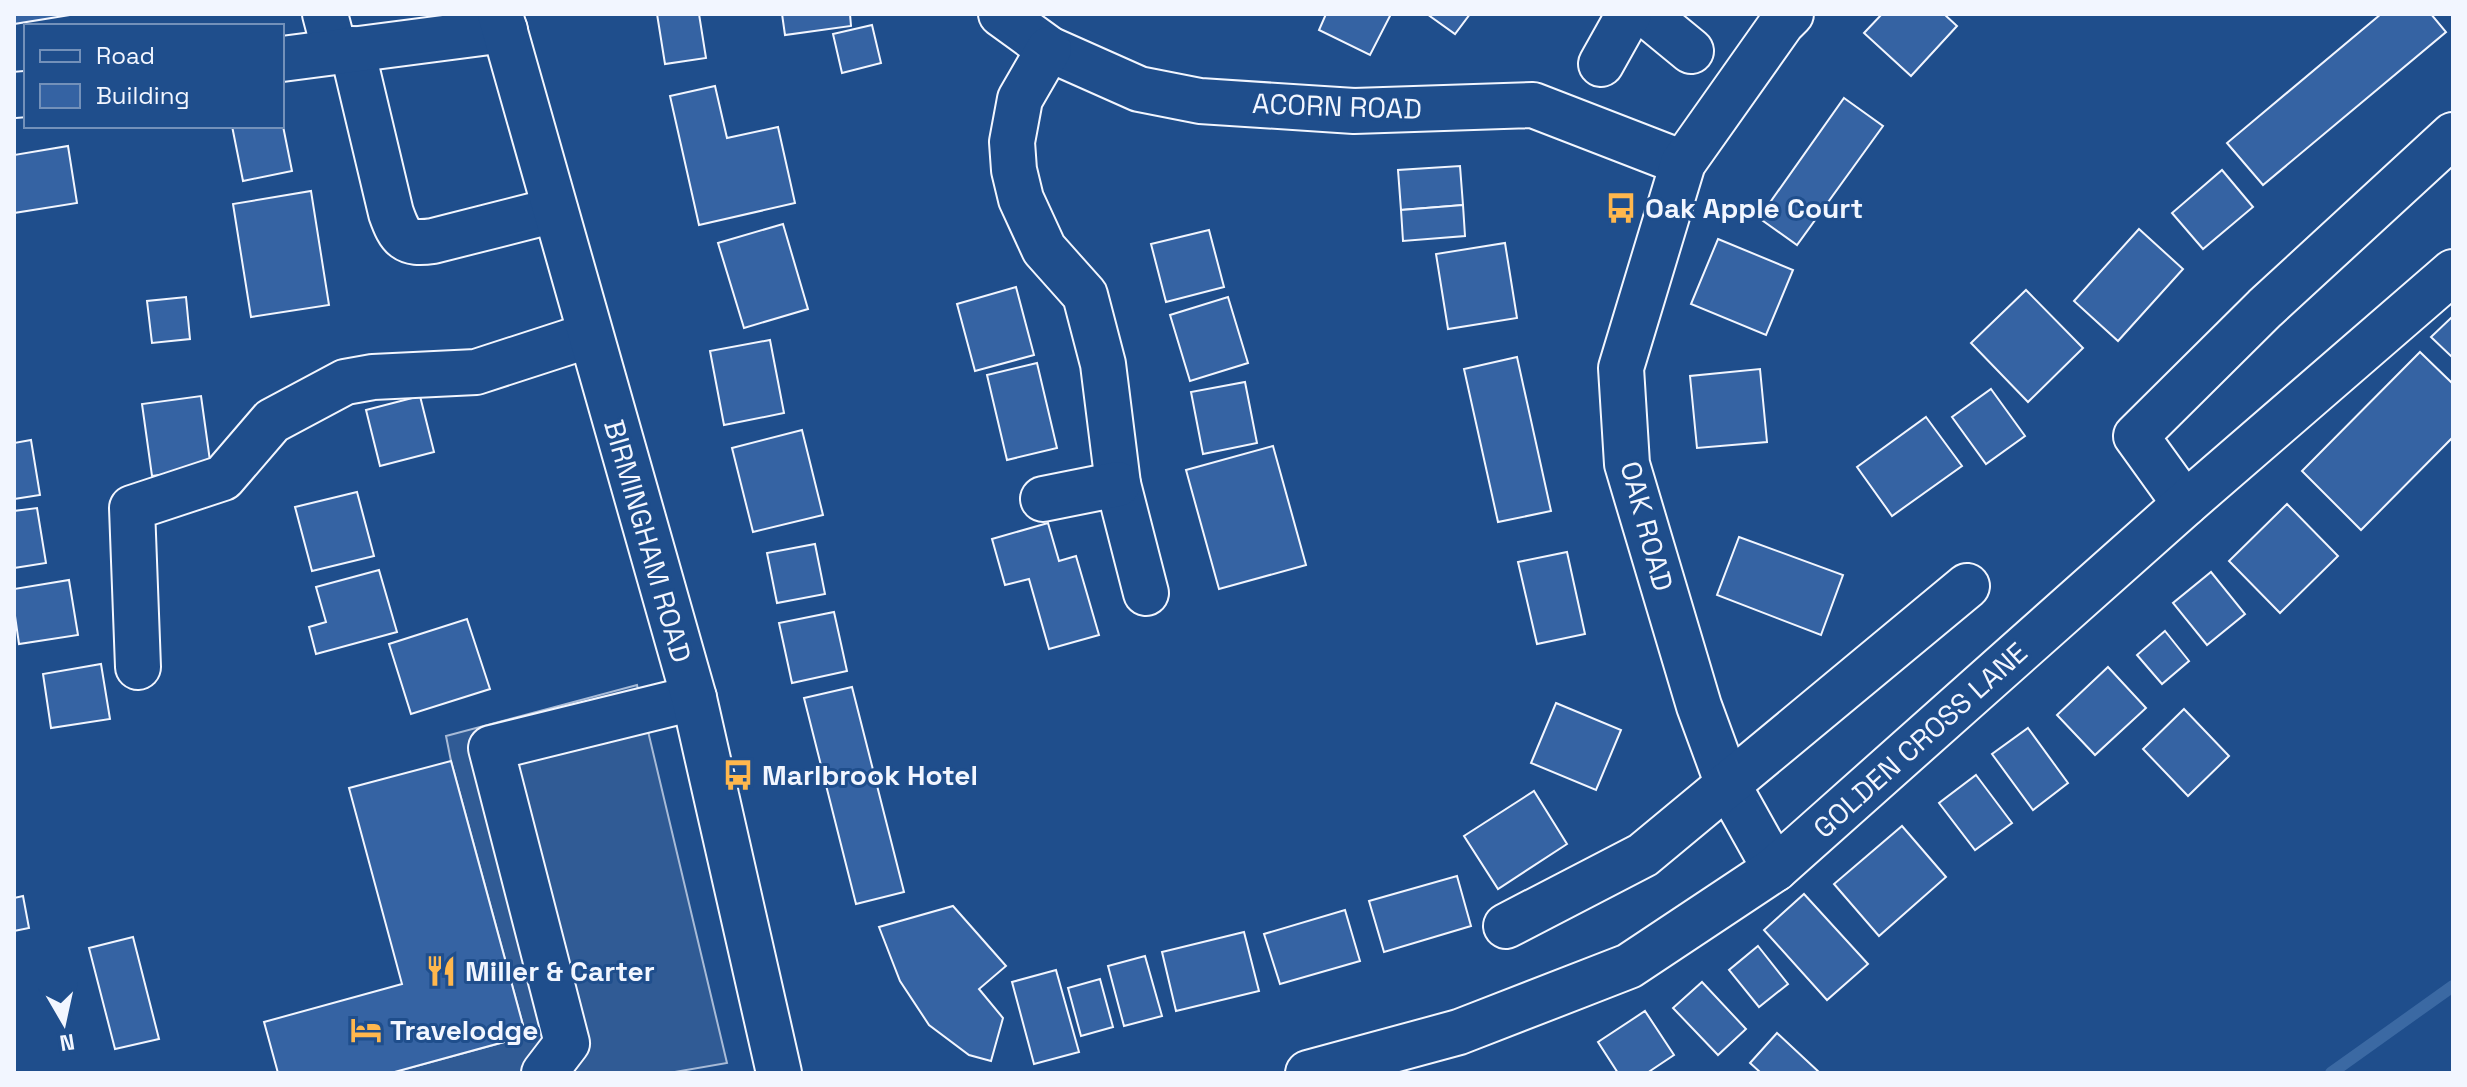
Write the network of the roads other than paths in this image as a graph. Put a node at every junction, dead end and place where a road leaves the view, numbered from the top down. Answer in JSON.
{"nodes":[{"id":1,"x":1001,"y":14,"type":"edge"},
{"id":2,"x":1629,"y":14,"type":"edge"},
{"id":3,"x":1646,"y":14,"type":"edge"},
{"id":4,"x":1791,"y":14,"type":"edge"},
{"id":5,"x":502,"y":22,"type":"edge"},
{"id":6,"x":337,"y":38,"type":"edge"},
{"id":7,"x":1049,"y":49,"type":"junction"},
{"id":8,"x":1691,"y":51,"type":"dead end"},
{"id":9,"x":284,"y":58,"type":"edge"},
{"id":10,"x":1601,"y":64,"type":"dead end"},
{"id":11,"x":2453,"y":135,"type":"edge"},
{"id":12,"x":1683,"y":163,"type":"junction"},
{"id":13,"x":555,"y":210,"type":"junction"},
{"id":14,"x":2453,"y":272,"type":"edge"},
{"id":15,"x":590,"y":335,"type":"junction"},
{"id":16,"x":1118,"y":484,"type":"junction"},
{"id":17,"x":1043,"y":499,"type":"dead end"},
{"id":18,"x":2185,"y":504,"type":"junction"},
{"id":19,"x":1967,"y":586,"type":"dead end"},
{"id":20,"x":1146,"y":593,"type":"dead end"},
{"id":21,"x":138,"y":667,"type":"dead end"},
{"id":22,"x":694,"y":698,"type":"junction"},
{"id":23,"x":1728,"y":785,"type":"junction"},
{"id":24,"x":1775,"y":869,"type":"junction"},
{"id":25,"x":1506,"y":926,"type":"dead end"},
{"id":26,"x":544,"y":1073,"type":"edge"},
{"id":27,"x":779,"y":1073,"type":"edge"},
{"id":28,"x":1308,"y":1073,"type":"edge"}],
"edges":[{"from":1,"to":7,"type":"main road","name":"ACORN ROAD"},
{"from":2,"to":10,"type":"main road"},
{"from":3,"to":8,"type":"main road"},
{"from":4,"to":12,"type":"main road","name":"OAK ROAD"},
{"from":5,"to":6,"type":"main road"},
{"from":5,"to":13,"type":"main road","name":"BIRMINGHAM ROAD"},
{"from":6,"to":9,"type":"main road"},
{"from":6,"to":13,"type":"main road"},
{"from":7,"to":12,"type":"main road","name":"ACORN ROAD"},
{"from":7,"to":16,"type":"main road"},
{"from":11,"to":18,"type":"main road"},
{"from":12,"to":23,"type":"main road","name":"OAK ROAD"},
{"from":13,"to":15,"type":"main road","name":"BIRMINGHAM ROAD"},
{"from":14,"to":18,"type":"main road","name":"GOLDEN CROSS LANE"},
{"from":15,"to":21,"type":"main road"},
{"from":15,"to":22,"type":"main road","name":"BIRMINGHAM ROAD"},
{"from":16,"to":17,"type":"main road"},
{"from":16,"to":20,"type":"main road"},
{"from":18,"to":24,"type":"main road","name":"GOLDEN CROSS LANE"},
{"from":19,"to":23,"type":"main road"},
{"from":22,"to":26,"type":"main road"},
{"from":22,"to":27,"type":"main road","name":"BIRMINGHAM ROAD"},
{"from":23,"to":24,"type":"main road","name":"OAK ROAD"},
{"from":23,"to":25,"type":"main road"},
{"from":24,"to":28,"type":"main road","name":"GOLDEN CROSS LANE"}]}
